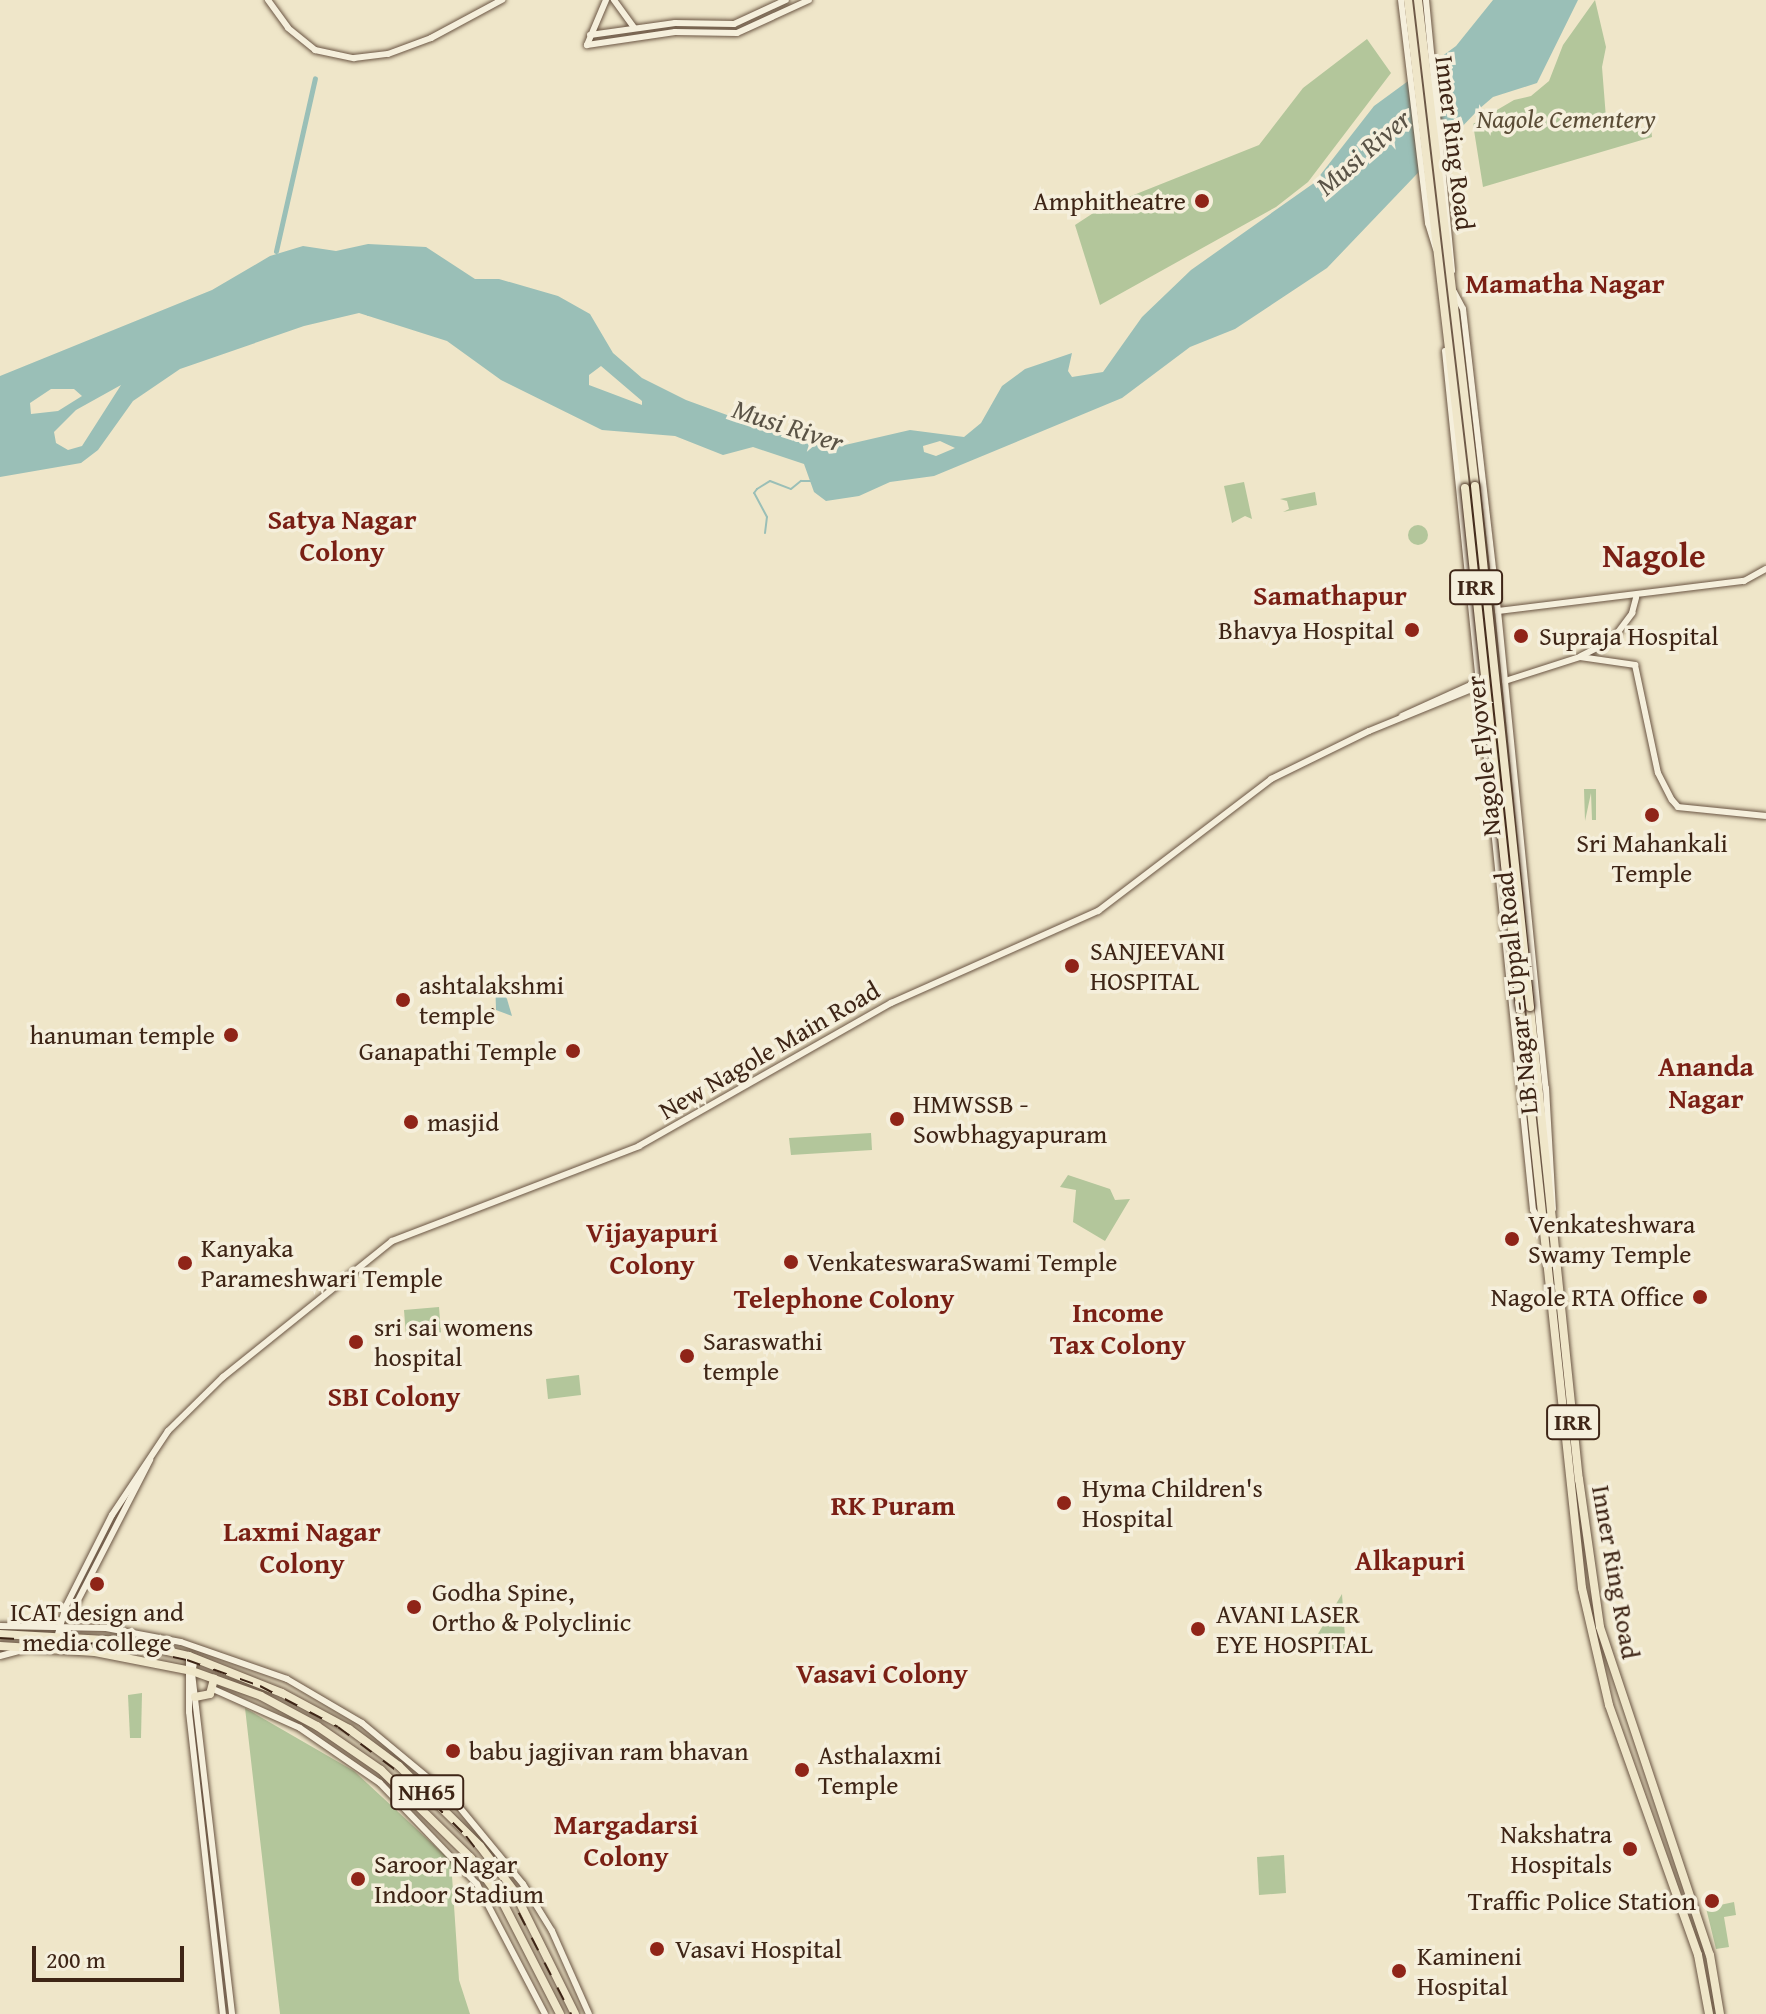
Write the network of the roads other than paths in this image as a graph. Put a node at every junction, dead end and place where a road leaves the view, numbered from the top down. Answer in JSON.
{"nodes":[{"id":1,"x":268,"y":0,"type":"edge"},
{"id":2,"x":502,"y":0,"type":"edge"},
{"id":3,"x":606,"y":0,"type":"edge"},
{"id":4,"x":614,"y":0,"type":"edge"},
{"id":5,"x":786,"y":0,"type":"edge"},
{"id":6,"x":809,"y":0,"type":"edge"},
{"id":7,"x":1401,"y":0,"type":"edge"},
{"id":8,"x":1408,"y":0,"type":"edge"},
{"id":9,"x":1418,"y":0,"type":"edge"},
{"id":10,"x":1426,"y":0,"type":"edge"},
{"id":11,"x":634,"y":28,"type":"junction"},
{"id":12,"x":590,"y":36,"type":"junction"},
{"id":13,"x":1427,"y":46,"type":"junction"},
{"id":14,"x":1417,"y":84,"type":"junction"},
{"id":15,"x":1434,"y":162,"type":"junction"},
{"id":16,"x":1437,"y":250,"type":"junction"},
{"id":17,"x":1451,"y":277,"type":"junction"},
{"id":18,"x":1453,"y":291,"type":"junction"},
{"id":19,"x":1448,"y":332,"type":"junction"},
{"id":20,"x":1490,"y":547,"type":"junction"},
{"id":21,"x":1465,"y":551,"type":"junction"},
{"id":22,"x":1766,"y":569,"type":"edge"},
{"id":23,"x":1636,"y":598,"type":"junction"},
{"id":24,"x":1498,"y":611,"type":"junction"},
{"id":25,"x":1580,"y":657,"type":"junction"},
{"id":26,"x":1505,"y":681,"type":"junction"},
{"id":27,"x":1478,"y":685,"type":"junction"},
{"id":28,"x":1512,"y":762,"type":"junction"},
{"id":29,"x":1487,"y":766,"type":"junction"},
{"id":30,"x":1766,"y":816,"type":"edge"},
{"id":31,"x":1527,"y":905,"type":"junction"},
{"id":32,"x":1502,"y":907,"type":"junction"},
{"id":33,"x":1550,"y":1217,"type":"junction"},
{"id":34,"x":1542,"y":1224,"type":"junction"},
{"id":35,"x":0,"y":1626,"type":"edge"},
{"id":36,"x":59,"y":1630,"type":"junction"},
{"id":37,"x":0,"y":1634,"type":"edge"},
{"id":38,"x":0,"y":1646,"type":"edge"},
{"id":39,"x":30,"y":1646,"type":"junction"},
{"id":40,"x":0,"y":1656,"type":"edge"},
{"id":41,"x":192,"y":1657,"type":"junction"},
{"id":42,"x":189,"y":1670,"type":"junction"},
{"id":43,"x":213,"y":1684,"type":"junction"},
{"id":44,"x":195,"y":1697,"type":"junction"},
{"id":45,"x":198,"y":1711,"type":"junction"},
{"id":46,"x":189,"y":1712,"type":"junction"},
{"id":47,"x":324,"y":1714,"type":"junction"},
{"id":48,"x":317,"y":1726,"type":"junction"},
{"id":49,"x":1636,"y":1782,"type":"junction"},
{"id":50,"x":1649,"y":1786,"type":"junction"},
{"id":51,"x":486,"y":1853,"type":"junction"},
{"id":52,"x":475,"y":1863,"type":"junction"},
{"id":53,"x":494,"y":1864,"type":"junction"},
{"id":54,"x":483,"y":1874,"type":"junction"},
{"id":55,"x":222,"y":1913,"type":"junction"},
{"id":56,"x":213,"y":1914,"type":"junction"},
{"id":57,"x":540,"y":1972,"type":"junction"},
{"id":58,"x":528,"y":1978,"type":"junction"},
{"id":59,"x":223,"y":2014,"type":"edge"},
{"id":60,"x":232,"y":2014,"type":"edge"},
{"id":61,"x":545,"y":2014,"type":"edge"},
{"id":62,"x":560,"y":2014,"type":"edge"},
{"id":63,"x":575,"y":2014,"type":"edge"},
{"id":64,"x":589,"y":2014,"type":"edge"},
{"id":65,"x":1709,"y":2014,"type":"edge"},
{"id":66,"x":1720,"y":2014,"type":"edge"}],
"edges":[{"from":1,"to":2,"type":"street"},
{"from":3,"to":12,"type":"street"},
{"from":4,"to":11,"type":"street"},
{"from":5,"to":11,"type":"street"},
{"from":6,"to":12,"type":"street"},
{"from":7,"to":14,"type":"street"},
{"from":8,"to":14,"type":"highway","name":"Inner Ring Road","number":"IRR"},
{"from":9,"to":13,"type":"highway","name":"Inner Ring Road","number":"IRR"},
{"from":10,"to":13,"type":"street"},
{"from":11,"to":12,"type":"street"},
{"from":13,"to":15,"type":"highway","name":"Inner Ring Road","number":"IRR"},
{"from":13,"to":17,"type":"street"},
{"from":14,"to":15,"type":"highway","name":"Inner Ring Road","number":"IRR"},
{"from":14,"to":16,"type":"street"},
{"from":15,"to":16,"type":"highway","name":"Inner Ring Road","number":"IRR"},
{"from":15,"to":17,"type":"highway","name":"Inner Ring Road","number":"IRR"},
{"from":16,"to":19,"type":"highway","name":"Inner Ring Road","number":"IRR"},
{"from":17,"to":18,"type":"highway","name":"Inner Ring Road","number":"IRR"},
{"from":18,"to":20,"type":"street","name":"LB Nagar - Uppal Road"},
{"from":18,"to":33,"type":"highway","name":"Nagole Flyover","number":"IRR","bridge":true},
{"from":19,"to":21,"type":"street","name":"LB Nagar - Uppal Road"},
{"from":19,"to":34,"type":"highway","name":"Nagole Flyover","number":"IRR","bridge":true},
{"from":20,"to":21,"type":"street"},
{"from":20,"to":24,"type":"street","name":"LB Nagar - Uppal Road"},
{"from":21,"to":27,"type":"street","name":"LB Nagar - Uppal Road"},
{"from":22,"to":23,"type":"street"},
{"from":23,"to":24,"type":"street"},
{"from":23,"to":25,"type":"street"},
{"from":24,"to":26,"type":"street","name":"LB Nagar - Uppal Road"},
{"from":25,"to":26,"type":"street"},
{"from":25,"to":30,"type":"street"},
{"from":26,"to":28,"type":"street","name":"LB Nagar - Uppal Road"},
{"from":27,"to":29,"type":"street","name":"LB Nagar - Uppal Road"},
{"from":27,"to":36,"type":"street","name":"New Nagole Main Road"},
{"from":28,"to":29,"type":"street"},
{"from":28,"to":31,"type":"street","name":"LB Nagar - Uppal Road"},
{"from":29,"to":32,"type":"street","name":"LB Nagar - Uppal Road"},
{"from":31,"to":32,"type":"street"},
{"from":31,"to":33,"type":"street","name":"LB Nagar - Uppal Road"},
{"from":32,"to":34,"type":"street","name":"LB Nagar - Uppal Road"},
{"from":33,"to":50,"type":"highway","name":"Inner Ring Road","number":"IRR"},
{"from":34,"to":49,"type":"highway","name":"Inner Ring Road","number":"IRR"},
{"from":35,"to":36,"type":"street"},
{"from":36,"to":37,"type":"highway","number":"NH65"},
{"from":36,"to":41,"type":"highway","number":"NH65"},
{"from":36,"to":64,"type":"street"},
{"from":38,"to":39,"type":"highway","number":"NH65"},
{"from":39,"to":40,"type":"street"},
{"from":39,"to":42,"type":"highway","number":"NH65"},
{"from":41,"to":42,"type":"street"},
{"from":41,"to":47,"type":"highway","number":"NH65"},
{"from":42,"to":43,"type":"highway","number":"NH65"},
{"from":42,"to":44,"type":"street"},
{"from":42,"to":46,"type":"street"},
{"from":43,"to":44,"type":"highway"},
{"from":43,"to":48,"type":"highway","number":"NH65"},
{"from":43,"to":58,"type":"street"},
{"from":44,"to":45,"type":"street"},
{"from":45,"to":46,"type":"street"},
{"from":45,"to":55,"type":"street"},
{"from":46,"to":56,"type":"street"},
{"from":47,"to":48,"type":"highway"},
{"from":47,"to":51,"type":"highway","number":"NH65"},
{"from":48,"to":52,"type":"highway","number":"NH65"},
{"from":49,"to":50,"type":"highway"},
{"from":49,"to":65,"type":"highway","name":"Inner Ring Road","number":"IRR"},
{"from":50,"to":66,"type":"highway","name":"Inner Ring Road","number":"IRR"},
{"from":51,"to":52,"type":"highway"},
{"from":51,"to":53,"type":"highway","number":"NH65"},
{"from":52,"to":54,"type":"highway","number":"NH65"},
{"from":53,"to":54,"type":"highway"},
{"from":53,"to":63,"type":"highway","number":"NH65"},
{"from":54,"to":57,"type":"highway","number":"NH65"},
{"from":55,"to":56,"type":"street"},
{"from":55,"to":60,"type":"street"},
{"from":56,"to":59,"type":"street"},
{"from":57,"to":58,"type":"highway"},
{"from":57,"to":62,"type":"highway","number":"NH65"},
{"from":58,"to":61,"type":"street"}]}
